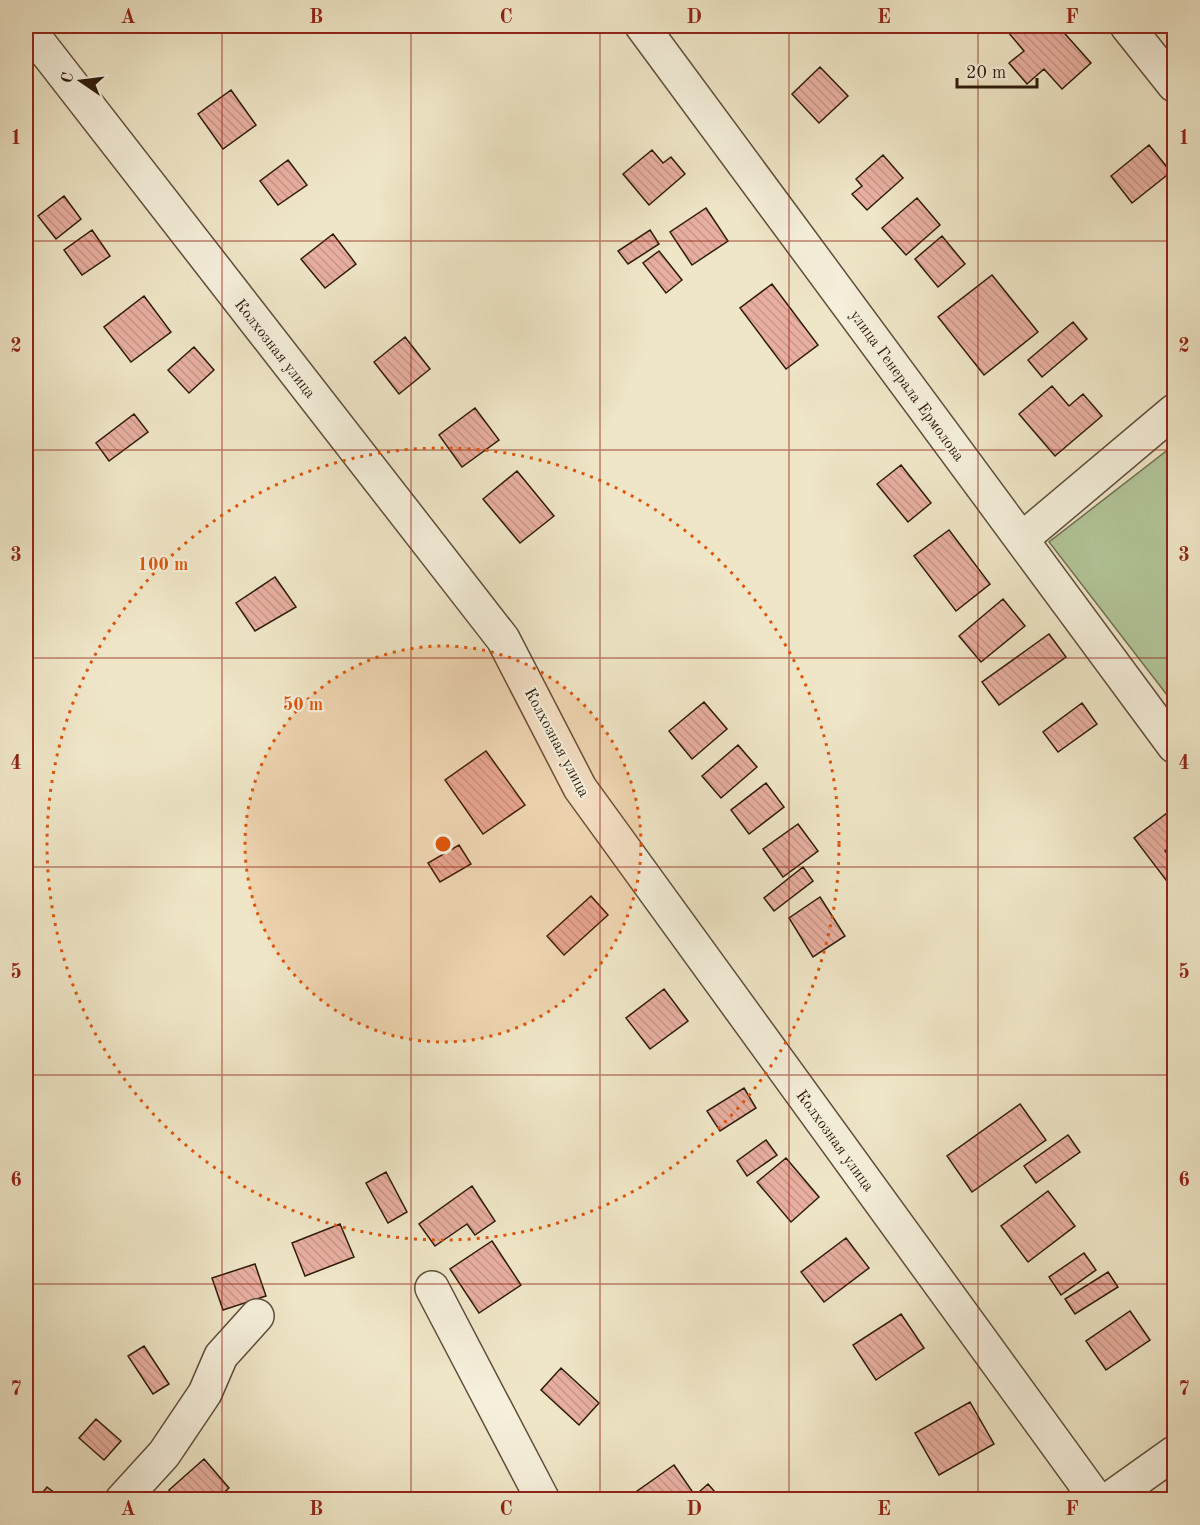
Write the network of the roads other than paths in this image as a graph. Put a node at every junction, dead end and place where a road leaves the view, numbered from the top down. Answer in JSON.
{"nodes":[{"id":1,"x":26,"y":26,"type":"edge"},
{"id":2,"x":642,"y":26,"type":"edge"},
{"id":3,"x":1127,"y":26,"type":"edge"},
{"id":4,"x":1174,"y":85,"type":"edge"},
{"id":5,"x":1174,"y":411,"type":"edge"},
{"id":6,"x":1022,"y":539,"type":"junction"},
{"id":7,"x":1174,"y":746,"type":"edge"},
{"id":8,"x":432,"y":1288,"type":"dead end"},
{"id":9,"x":257,"y":1316,"type":"dead end"},
{"id":10,"x":1174,"y":1453,"type":"edge"},
{"id":11,"x":122,"y":1500,"type":"edge"},
{"id":12,"x":543,"y":1500,"type":"edge"},
{"id":13,"x":1097,"y":1500,"type":"edge"},
{"id":14,"x":1108,"y":1500,"type":"edge"}],
"edges":[{"from":1,"to":13,"type":"street","name":"Колхозная улица"},
{"from":2,"to":6,"type":"street","name":"улица Генерала Ермолова"},
{"from":3,"to":4,"type":"street"},
{"from":5,"to":6,"type":"street"},
{"from":6,"to":7,"type":"street","name":"улица Генерала Ермолова"},
{"from":8,"to":12,"type":"street"},
{"from":9,"to":11,"type":"street"},
{"from":10,"to":14,"type":"street"}]}
